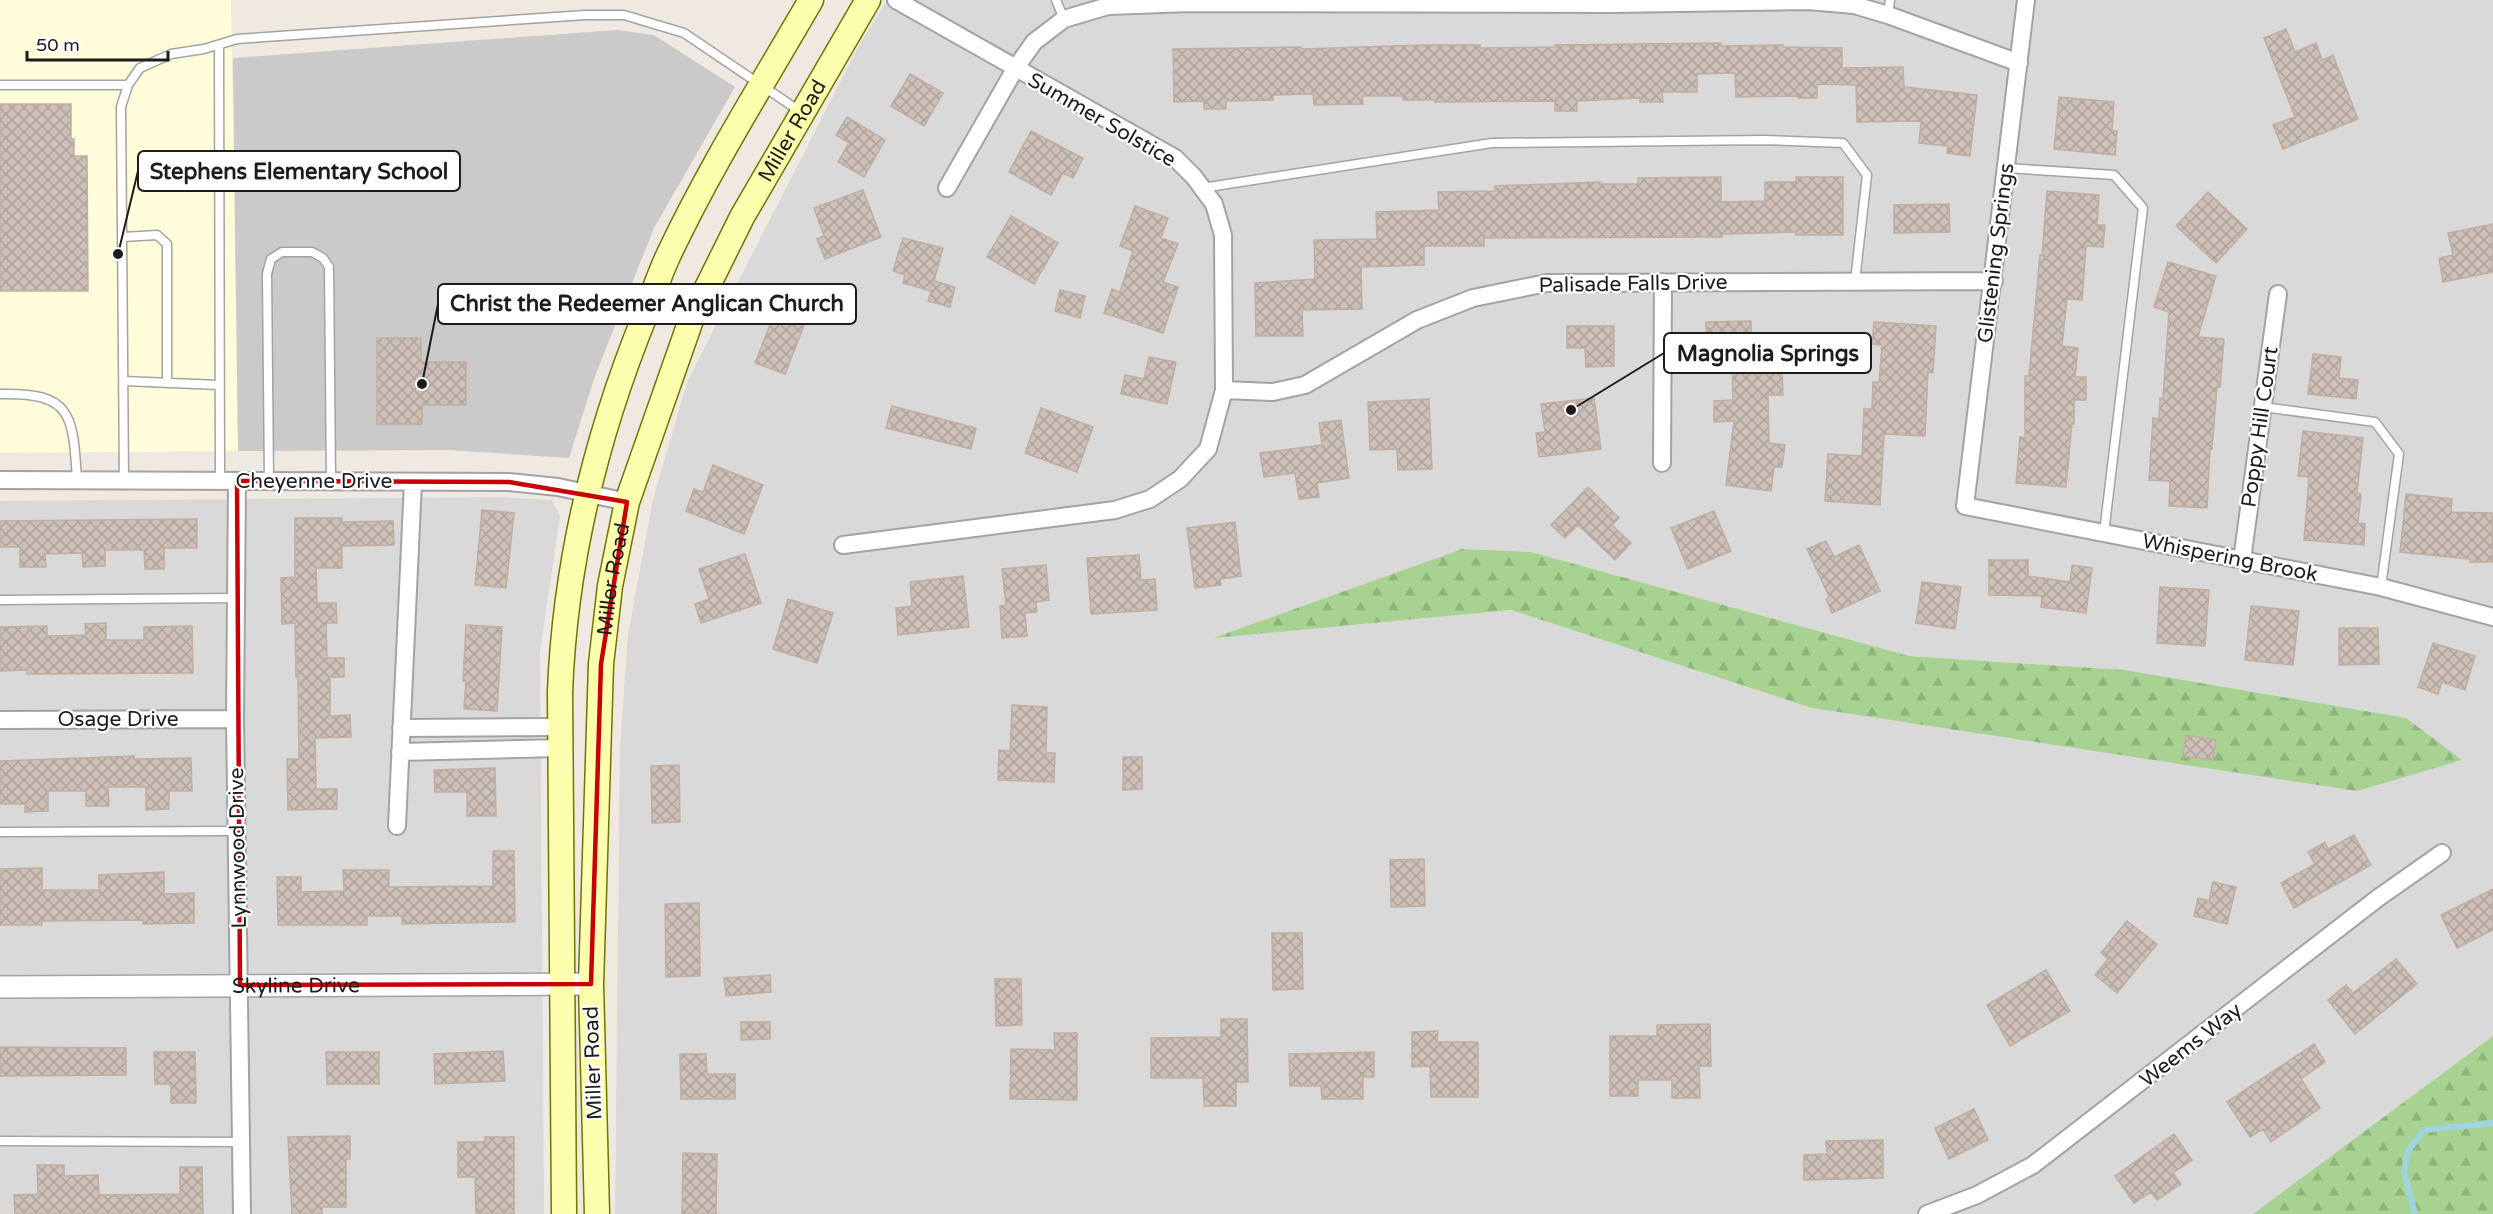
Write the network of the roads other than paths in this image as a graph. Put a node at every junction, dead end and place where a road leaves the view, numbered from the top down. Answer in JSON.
{"nodes":[{"id":1,"x":812,"y":0,"type":"edge"},
{"id":2,"x":868,"y":0,"type":"edge"},
{"id":3,"x":896,"y":0,"type":"edge"},
{"id":4,"x":1056,"y":0,"type":"edge"},
{"id":5,"x":2026,"y":0,"type":"edge"},
{"id":6,"x":1751,"y":1,"type":"edge"},
{"id":7,"x":1889,"y":8,"type":"edge"},
{"id":8,"x":1064,"y":19,"type":"junction"},
{"id":9,"x":219,"y":45,"type":"junction"},
{"id":10,"x":2019,"y":63,"type":"junction"},
{"id":11,"x":1015,"y":69,"type":"junction"},
{"id":12,"x":762,"y":84,"type":"junction"},
{"id":13,"x":0,"y":85,"type":"edge"},
{"id":14,"x":128,"y":85,"type":"junction"},
{"id":15,"x":801,"y":112,"type":"junction"},
{"id":16,"x":2007,"y":168,"type":"junction"},
{"id":17,"x":947,"y":188,"type":"dead end"},
{"id":18,"x":1202,"y":188,"type":"junction"},
{"id":19,"x":123,"y":237,"type":"junction"},
{"id":20,"x":1994,"y":280,"type":"junction"},
{"id":21,"x":1855,"y":281,"type":"junction"},
{"id":22,"x":1663,"y":282,"type":"junction"},
{"id":23,"x":2278,"y":294,"type":"dead end"},
{"id":24,"x":124,"y":381,"type":"junction"},
{"id":25,"x":167,"y":383,"type":"junction"},
{"id":26,"x":219,"y":385,"type":"junction"},
{"id":27,"x":1224,"y":390,"type":"junction"},
{"id":28,"x":0,"y":394,"type":"edge"},
{"id":29,"x":2263,"y":407,"type":"junction"},
{"id":30,"x":1662,"y":463,"type":"dead end"},
{"id":31,"x":0,"y":480,"type":"edge"},
{"id":32,"x":77,"y":480,"type":"junction"},
{"id":33,"x":124,"y":480,"type":"junction"},
{"id":34,"x":220,"y":481,"type":"junction"},
{"id":35,"x":237,"y":481,"type":"junction"},
{"id":36,"x":269,"y":481,"type":"junction"},
{"id":37,"x":331,"y":481,"type":"junction"},
{"id":38,"x":413,"y":482,"type":"junction"},
{"id":39,"x":588,"y":493,"type":"junction"},
{"id":40,"x":627,"y":502,"type":"junction"},
{"id":41,"x":1965,"y":506,"type":"joint"},
{"id":42,"x":2104,"y":533,"type":"junction"},
{"id":43,"x":843,"y":545,"type":"dead end"},
{"id":44,"x":2242,"y":560,"type":"junction"},
{"id":45,"x":2381,"y":587,"type":"junction"},
{"id":46,"x":236,"y":598,"type":"junction"},
{"id":47,"x":0,"y":600,"type":"edge"},
{"id":48,"x":2493,"y":617,"type":"edge"},
{"id":49,"x":235,"y":719,"type":"junction"},
{"id":50,"x":0,"y":720,"type":"edge"},
{"id":51,"x":401,"y":728,"type":"junction"},
{"id":52,"x":560,"y":737,"type":"junction"},
{"id":53,"x":400,"y":752,"type":"junction"},
{"id":54,"x":397,"y":826,"type":"dead end"},
{"id":55,"x":237,"y":831,"type":"junction"},
{"id":56,"x":0,"y":832,"type":"edge"},
{"id":57,"x":2442,"y":853,"type":"dead end"},
{"id":58,"x":562,"y":984,"type":"junction"},
{"id":59,"x":591,"y":984,"type":"junction"},
{"id":60,"x":240,"y":985,"type":"junction"},
{"id":61,"x":0,"y":987,"type":"edge"},
{"id":62,"x":0,"y":1142,"type":"edge"},
{"id":63,"x":242,"y":1142,"type":"junction"},
{"id":64,"x":242,"y":1214,"type":"edge"},
{"id":65,"x":564,"y":1214,"type":"edge"},
{"id":66,"x":597,"y":1214,"type":"edge"},
{"id":67,"x":1927,"y":1214,"type":"edge"}],
"edges":[{"from":1,"to":12,"type":"main road","name":"Miller Road"},
{"from":2,"to":15,"type":"main road","name":"Miller Road"},
{"from":3,"to":11,"type":"street","name":"Summer Solstice"},
{"from":4,"to":8,"type":"lane"},
{"from":5,"to":10,"type":"street","name":"Glistening Springs"},
{"from":6,"to":7,"type":"street"},
{"from":6,"to":8,"type":"street"},
{"from":7,"to":10,"type":"street"},
{"from":8,"to":11,"type":"street"},
{"from":9,"to":12,"type":"lane"},
{"from":9,"to":14,"type":"lane"},
{"from":9,"to":26,"type":"lane"},
{"from":10,"to":16,"type":"street","name":"Glistening Springs"},
{"from":11,"to":17,"type":"street"},
{"from":11,"to":18,"type":"street","name":"Summer Solstice"},
{"from":12,"to":15,"type":"lane"},
{"from":12,"to":39,"type":"main road","name":"Miller Road"},
{"from":13,"to":14,"type":"lane"},
{"from":14,"to":19,"type":"lane"},
{"from":15,"to":40,"type":"main road","name":"Miller Road"},
{"from":16,"to":20,"type":"street","name":"Glistening Springs"},
{"from":16,"to":42,"type":"lane"},
{"from":18,"to":21,"type":"lane"},
{"from":18,"to":27,"type":"street","name":"Summer Solstice"},
{"from":19,"to":24,"type":"lane"},
{"from":19,"to":25,"type":"lane"},
{"from":20,"to":21,"type":"street","name":"Palisade Falls Drive"},
{"from":20,"to":41,"type":"street","name":"Glistening Springs"},
{"from":21,"to":22,"type":"street","name":"Palisade Falls Drive"},
{"from":22,"to":27,"type":"street","name":"Palisade Falls Drive"},
{"from":22,"to":30,"type":"street"},
{"from":23,"to":29,"type":"street","name":"Poppy Hill Court"},
{"from":24,"to":25,"type":"lane"},
{"from":24,"to":33,"type":"lane"},
{"from":25,"to":26,"type":"lane"},
{"from":26,"to":34,"type":"lane"},
{"from":27,"to":43,"type":"street","name":"Summer Solstice"},
{"from":28,"to":32,"type":"lane"},
{"from":29,"to":44,"type":"street","name":"Poppy Hill Court"},
{"from":29,"to":45,"type":"lane"},
{"from":31,"to":32,"type":"street","name":"Cheyenne Drive"},
{"from":32,"to":33,"type":"street","name":"Cheyenne Drive"},
{"from":33,"to":34,"type":"street","name":"Cheyenne Drive"},
{"from":34,"to":35,"type":"street","name":"Cheyenne Drive"},
{"from":35,"to":36,"type":"street","name":"Cheyenne Drive"},
{"from":35,"to":46,"type":"street","name":"Lynnwood Drive"},
{"from":36,"to":37,"type":"street","name":"Cheyenne Drive"},
{"from":36,"to":37,"type":"lane"},
{"from":37,"to":38,"type":"street","name":"Cheyenne Drive"},
{"from":38,"to":39,"type":"street","name":"Cheyenne Drive"},
{"from":38,"to":51,"type":"street"},
{"from":39,"to":40,"type":"street","name":"Cheyenne Drive"},
{"from":39,"to":52,"type":"main road","name":"Miller Road"},
{"from":40,"to":59,"type":"main road","name":"Miller Road"},
{"from":41,"to":42,"type":"street","name":"Whispering Brook"},
{"from":42,"to":44,"type":"street","name":"Whispering Brook"},
{"from":44,"to":45,"type":"street","name":"Whispering Brook"},
{"from":45,"to":48,"type":"street","name":"Whispering Brook"},
{"from":46,"to":47,"type":"lane"},
{"from":46,"to":49,"type":"street","name":"Lynnwood Drive"},
{"from":49,"to":50,"type":"street","name":"Osage Drive"},
{"from":49,"to":55,"type":"street","name":"Lynnwood Drive"},
{"from":51,"to":52,"type":"street"},
{"from":51,"to":53,"type":"street"},
{"from":52,"to":53,"type":"street"},
{"from":52,"to":58,"type":"main road","name":"Miller Road"},
{"from":53,"to":54,"type":"street"},
{"from":55,"to":56,"type":"lane"},
{"from":55,"to":60,"type":"street","name":"Lynnwood Drive"},
{"from":57,"to":67,"type":"street","name":"Weems Way"},
{"from":58,"to":59,"type":"street","name":"Skyline Drive"},
{"from":58,"to":60,"type":"street","name":"Skyline Drive"},
{"from":58,"to":65,"type":"main road","name":"Miller Road"},
{"from":59,"to":66,"type":"main road","name":"Miller Road"},
{"from":60,"to":61,"type":"street","name":"Skyline Drive"},
{"from":60,"to":63,"type":"street","name":"Lynnwood Drive"},
{"from":62,"to":63,"type":"lane"},
{"from":63,"to":64,"type":"street","name":"Lynnwood Drive"}]}
